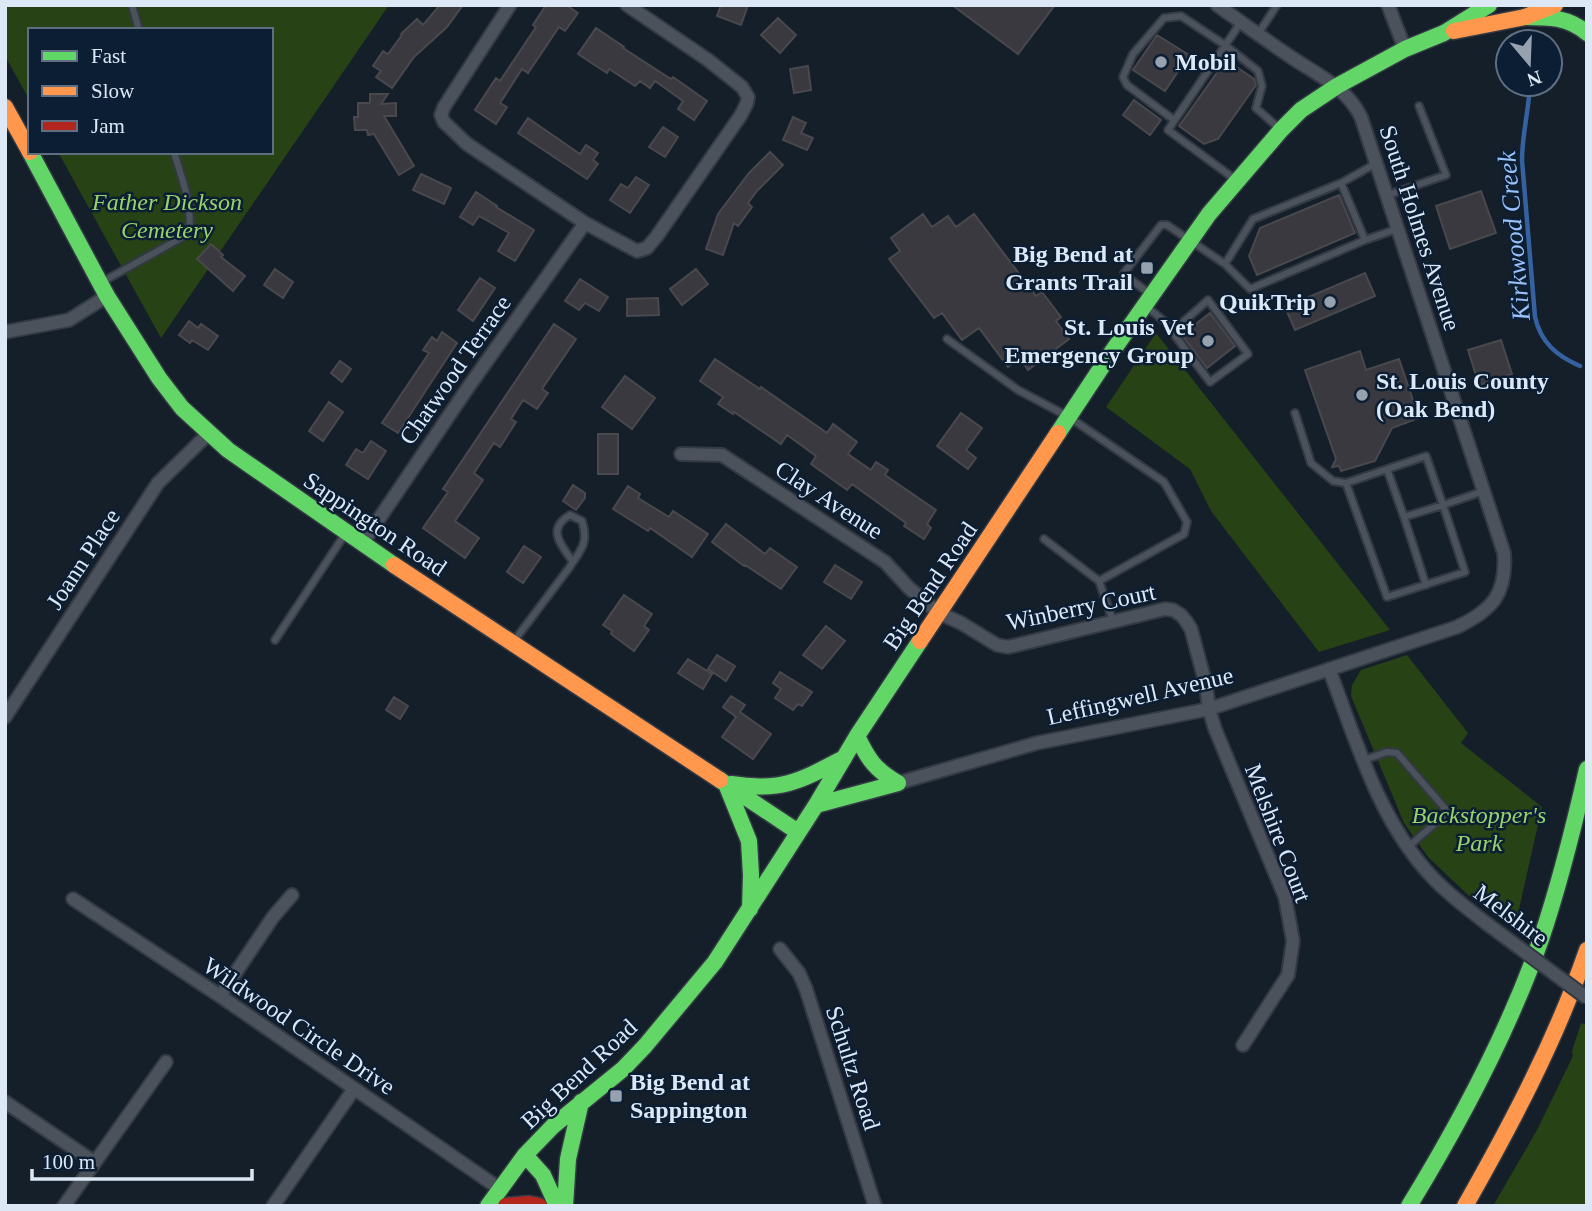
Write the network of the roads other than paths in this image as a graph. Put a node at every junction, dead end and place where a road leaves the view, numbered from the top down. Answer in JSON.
{"nodes":[{"id":1,"x":132,"y":5,"type":"edge"},
{"id":2,"x":510,"y":5,"type":"edge"},
{"id":3,"x":627,"y":5,"type":"edge"},
{"id":4,"x":1217,"y":5,"type":"edge"},
{"id":5,"x":1277,"y":5,"type":"edge"},
{"id":6,"x":1489,"y":5,"type":"edge"},
{"id":7,"x":1555,"y":5,"type":"edge"},
{"id":8,"x":1389,"y":6,"type":"edge"},
{"id":9,"x":1525,"y":17,"type":"junction"},
{"id":10,"x":1241,"y":22,"type":"junction"},
{"id":11,"x":138,"y":28,"type":"edge"},
{"id":12,"x":1444,"y":33,"type":"junction"},
{"id":13,"x":1587,"y":33,"type":"edge"},
{"id":14,"x":1258,"y":34,"type":"junction"},
{"id":15,"x":1225,"y":45,"type":"junction"},
{"id":16,"x":1405,"y":49,"type":"junction"},
{"id":17,"x":1337,"y":86,"type":"junction"},
{"id":18,"x":1419,"y":106,"type":"dead end"},
{"id":19,"x":5,"y":107,"type":"edge"},
{"id":20,"x":1174,"y":120,"type":"junction"},
{"id":21,"x":1281,"y":130,"type":"junction"},
{"id":22,"x":28,"y":148,"type":"edge"},
{"id":23,"x":31,"y":154,"type":"edge"},
{"id":24,"x":175,"y":154,"type":"edge"},
{"id":25,"x":1376,"y":163,"type":"junction"},
{"id":26,"x":1237,"y":181,"type":"junction"},
{"id":27,"x":1341,"y":183,"type":"junction"},
{"id":28,"x":1388,"y":195,"type":"junction"},
{"id":29,"x":585,"y":223,"type":"junction"},
{"id":30,"x":1399,"y":228,"type":"junction"},
{"id":31,"x":1191,"y":239,"type":"junction"},
{"id":32,"x":1366,"y":240,"type":"junction"},
{"id":33,"x":1225,"y":264,"type":"junction"},
{"id":34,"x":104,"y":290,"type":"junction"},
{"id":35,"x":1148,"y":300,"type":"junction"},
{"id":36,"x":5,"y":332,"type":"edge"},
{"id":37,"x":1172,"y":332,"type":"junction"},
{"id":38,"x":947,"y":339,"type":"dead end"},
{"id":39,"x":1295,"y":413,"type":"dead end"},
{"id":40,"x":1069,"y":417,"type":"junction"},
{"id":41,"x":209,"y":433,"type":"junction"},
{"id":42,"x":681,"y":454,"type":"dead end"},
{"id":43,"x":1387,"y":470,"type":"junction"},
{"id":44,"x":1346,"y":483,"type":"junction"},
{"id":45,"x":1485,"y":491,"type":"junction"},
{"id":46,"x":1443,"y":505,"type":"junction"},
{"id":47,"x":1404,"y":517,"type":"junction"},
{"id":48,"x":346,"y":533,"type":"junction"},
{"id":49,"x":1044,"y":539,"type":"dead end"},
{"id":50,"x":362,"y":544,"type":"junction"},
{"id":51,"x":573,"y":562,"type":"junction"},
{"id":52,"x":1098,"y":581,"type":"junction"},
{"id":53,"x":1426,"y":584,"type":"junction"},
{"id":54,"x":1500,"y":592,"type":"joint"},
{"id":55,"x":939,"y":613,"type":"junction"},
{"id":56,"x":1114,"y":621,"type":"junction"},
{"id":57,"x":275,"y":639,"type":"dead end"},
{"id":58,"x":513,"y":643,"type":"junction"},
{"id":59,"x":1329,"y":669,"type":"junction"},
{"id":60,"x":1209,"y":709,"type":"junction"},
{"id":61,"x":5,"y":717,"type":"edge"},
{"id":62,"x":856,"y":736,"type":"junction"},
{"id":63,"x":844,"y":758,"type":"junction"},
{"id":64,"x":1364,"y":760,"type":"junction"},
{"id":65,"x":1587,"y":769,"type":"edge"},
{"id":66,"x":898,"y":783,"type":"junction"},
{"id":67,"x":726,"y":784,"type":"junction"},
{"id":68,"x":816,"y":806,"type":"junction"},
{"id":69,"x":798,"y":832,"type":"junction"},
{"id":70,"x":1408,"y":847,"type":"junction"},
{"id":71,"x":292,"y":895,"type":"dead end"},
{"id":72,"x":73,"y":899,"type":"dead end"},
{"id":73,"x":750,"y":909,"type":"junction"},
{"id":74,"x":780,"y":949,"type":"dead end"},
{"id":75,"x":1587,"y":950,"type":"edge"},
{"id":76,"x":220,"y":996,"type":"junction"},
{"id":77,"x":1587,"y":998,"type":"edge"},
{"id":78,"x":1243,"y":1045,"type":"dead end"},
{"id":79,"x":166,"y":1062,"type":"dead end"},
{"id":80,"x":354,"y":1089,"type":"junction"},
{"id":81,"x":5,"y":1102,"type":"edge"},
{"id":82,"x":581,"y":1102,"type":"junction"},
{"id":83,"x":526,"y":1155,"type":"junction"},
{"id":84,"x":94,"y":1162,"type":"junction"},
{"id":85,"x":500,"y":1189,"type":"junction"},
{"id":86,"x":64,"y":1206,"type":"edge"},
{"id":87,"x":274,"y":1206,"type":"edge"},
{"id":88,"x":488,"y":1206,"type":"edge"},
{"id":89,"x":506,"y":1206,"type":"edge"},
{"id":90,"x":539,"y":1206,"type":"edge"},
{"id":91,"x":557,"y":1206,"type":"edge"},
{"id":92,"x":565,"y":1206,"type":"edge"},
{"id":93,"x":875,"y":1206,"type":"edge"},
{"id":94,"x":1409,"y":1206,"type":"edge"},
{"id":95,"x":1465,"y":1206,"type":"edge"}],
"edges":[{"from":1,"to":11,"type":"lane"},
{"from":2,"to":29,"type":"street"},
{"from":3,"to":29,"type":"street"},
{"from":4,"to":10,"type":"street"},
{"from":5,"to":14,"type":"lane"},
{"from":6,"to":12,"type":"main road","name":"Big Bend Road"},
{"from":7,"to":9,"type":"main road","name":"Big Bend Road"},
{"from":8,"to":16,"type":"street"},
{"from":9,"to":12,"type":"main road","name":"Big Bend Road"},
{"from":9,"to":13,"type":"main road"},
{"from":10,"to":14,"type":"street"},
{"from":10,"to":15,"type":"lane"},
{"from":12,"to":16,"type":"main road","name":"Big Bend Road"},
{"from":14,"to":17,"type":"street"},
{"from":15,"to":20,"type":"lane"},
{"from":15,"to":20,"type":"lane"},
{"from":15,"to":21,"type":"lane"},
{"from":16,"to":17,"type":"main road","name":"Big Bend Road"},
{"from":17,"to":21,"type":"main road","name":"Big Bend Road"},
{"from":17,"to":25,"type":"street","name":"South Holmes Avenue"},
{"from":18,"to":28,"type":"lane"},
{"from":19,"to":22,"type":"main road","name":"Sappington Road"},
{"from":20,"to":26,"type":"lane"},
{"from":21,"to":26,"type":"main road","name":"Big Bend Road"},
{"from":23,"to":34,"type":"main road","name":"Sappington Road"},
{"from":24,"to":34,"type":"lane"},
{"from":25,"to":27,"type":"lane"},
{"from":25,"to":28,"type":"street","name":"South Holmes Avenue"},
{"from":26,"to":31,"type":"main road","name":"Big Bend Road"},
{"from":27,"to":32,"type":"lane"},
{"from":27,"to":33,"type":"lane"},
{"from":28,"to":30,"type":"street","name":"South Holmes Avenue"},
{"from":29,"to":50,"type":"street","name":"Chatwood Terrace"},
{"from":30,"to":32,"type":"lane"},
{"from":30,"to":45,"type":"street","name":"South Holmes Avenue"},
{"from":31,"to":33,"type":"lane"},
{"from":31,"to":35,"type":"main road","name":"Big Bend Road"},
{"from":31,"to":35,"type":"lane"},
{"from":32,"to":33,"type":"lane"},
{"from":34,"to":36,"type":"street"},
{"from":34,"to":41,"type":"main road","name":"Sappington Road"},
{"from":35,"to":37,"type":"lane"},
{"from":35,"to":40,"type":"main road","name":"Big Bend Road"},
{"from":37,"to":37,"type":"lane"},
{"from":38,"to":40,"type":"lane"},
{"from":39,"to":44,"type":"lane"},
{"from":40,"to":52,"type":"lane"},
{"from":40,"to":55,"type":"main road","name":"Big Bend Road"},
{"from":41,"to":48,"type":"main road","name":"Sappington Road"},
{"from":41,"to":61,"type":"street","name":"Joann Place"},
{"from":42,"to":55,"type":"street","name":"Clay Avenue"},
{"from":43,"to":44,"type":"lane"},
{"from":43,"to":46,"type":"lane"},
{"from":43,"to":47,"type":"lane"},
{"from":44,"to":53,"type":"lane"},
{"from":45,"to":46,"type":"lane"},
{"from":45,"to":54,"type":"street","name":"South Holmes Avenue"},
{"from":46,"to":47,"type":"lane"},
{"from":46,"to":53,"type":"lane"},
{"from":47,"to":53,"type":"lane"},
{"from":48,"to":50,"type":"main road","name":"Sappington Road"},
{"from":48,"to":57,"type":"lane"},
{"from":49,"to":52,"type":"lane"},
{"from":50,"to":58,"type":"main road","name":"Sappington Road"},
{"from":51,"to":51,"type":"lane"},
{"from":51,"to":58,"type":"lane"},
{"from":52,"to":56,"type":"lane"},
{"from":54,"to":59,"type":"street","name":"Leffingwell Avenue"},
{"from":55,"to":56,"type":"street","name":"Winberry Court"},
{"from":55,"to":62,"type":"main road","name":"Big Bend Road"},
{"from":56,"to":60,"type":"street","name":"Winberry Court"},
{"from":58,"to":67,"type":"main road","name":"Sappington Road"},
{"from":59,"to":60,"type":"street","name":"Leffingwell Avenue"},
{"from":59,"to":64,"type":"street","name":"Melshire"},
{"from":60,"to":66,"type":"street","name":"Leffingwell Avenue"},
{"from":60,"to":78,"type":"street","name":"Melshire Court"},
{"from":62,"to":63,"type":"main road","name":"Big Bend Road"},
{"from":62,"to":66,"type":"main road"},
{"from":63,"to":67,"type":"main road"},
{"from":63,"to":68,"type":"main road","name":"Big Bend Road"},
{"from":64,"to":70,"type":"street","name":"Melshire"},
{"from":64,"to":70,"type":"lane"},
{"from":65,"to":94,"type":"main road"},
{"from":66,"to":68,"type":"main road","name":"Leffingwell Avenue"},
{"from":67,"to":69,"type":"main road","name":"Sappington Road"},
{"from":67,"to":73,"type":"main road"},
{"from":68,"to":69,"type":"main road","name":"Big Bend Road"},
{"from":69,"to":73,"type":"main road","name":"Big Bend Road"},
{"from":70,"to":77,"type":"street","name":"Melshire","bridge":true},
{"from":71,"to":76,"type":"street"},
{"from":72,"to":76,"type":"street","name":"Wildwood Circle Drive"},
{"from":73,"to":82,"type":"main road","name":"Big Bend Road"},
{"from":74,"to":93,"type":"street","name":"Schultz Road"},
{"from":75,"to":95,"type":"main road"},
{"from":76,"to":80,"type":"street","name":"Wildwood Circle Drive"},
{"from":79,"to":84,"type":"street"},
{"from":80,"to":85,"type":"street","name":"Wildwood Circle Drive"},
{"from":80,"to":87,"type":"street"},
{"from":81,"to":84,"type":"street"},
{"from":82,"to":83,"type":"main road","name":"Big Bend Road"},
{"from":82,"to":92,"type":"main road"},
{"from":83,"to":85,"type":"main road","name":"Big Bend Road"},
{"from":83,"to":91,"type":"main road"},
{"from":84,"to":86,"type":"street"},
{"from":85,"to":88,"type":"main road","name":"Big Bend Road"},
{"from":89,"to":90,"type":"main road"}]}
